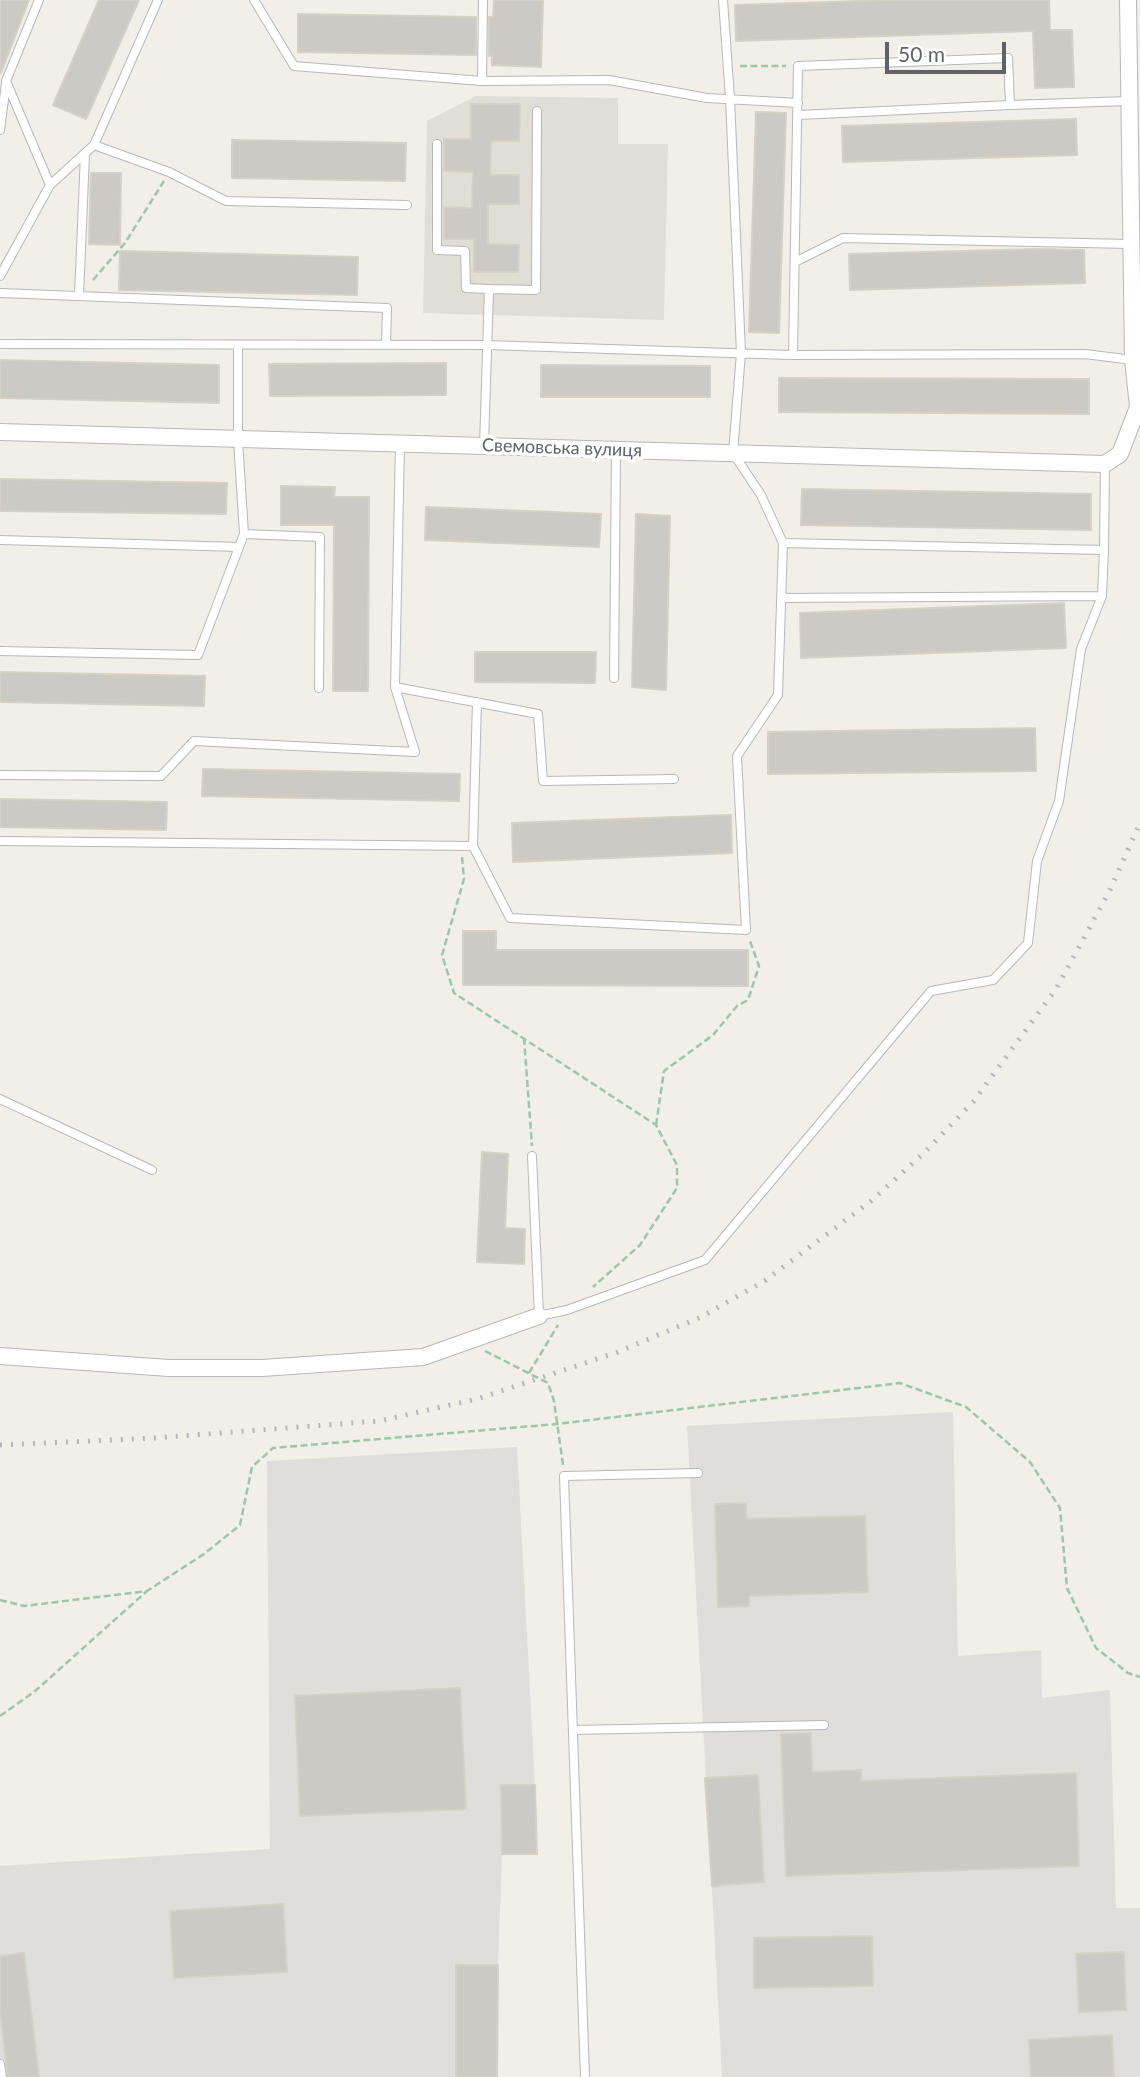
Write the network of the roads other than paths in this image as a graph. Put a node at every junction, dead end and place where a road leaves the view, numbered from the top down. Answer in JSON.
{"nodes":[{"id":1,"x":39,"y":0,"type":"edge"},
{"id":2,"x":158,"y":0,"type":"edge"},
{"id":3,"x":254,"y":0,"type":"edge"},
{"id":4,"x":483,"y":0,"type":"edge"},
{"id":5,"x":723,"y":0,"type":"edge"},
{"id":6,"x":1128,"y":0,"type":"edge"},
{"id":7,"x":6,"y":81,"type":"junction"},
{"id":8,"x":482,"y":81,"type":"junction"},
{"id":9,"x":730,"y":98,"type":"junction"},
{"id":10,"x":1129,"y":101,"type":"junction"},
{"id":11,"x":798,"y":103,"type":"junction"},
{"id":12,"x":1010,"y":105,"type":"junction"},
{"id":13,"x":537,"y":111,"type":"dead end"},
{"id":14,"x":798,"y":115,"type":"junction"},
{"id":15,"x":0,"y":130,"type":"edge"},
{"id":16,"x":437,"y":144,"type":"dead end"},
{"id":17,"x":94,"y":145,"type":"junction"},
{"id":18,"x":85,"y":154,"type":"junction"},
{"id":19,"x":50,"y":185,"type":"junction"},
{"id":20,"x":407,"y":205,"type":"dead end"},
{"id":21,"x":1131,"y":244,"type":"junction"},
{"id":22,"x":795,"y":262,"type":"junction"},
{"id":23,"x":0,"y":276,"type":"edge"},
{"id":24,"x":489,"y":289,"type":"junction"},
{"id":25,"x":0,"y":293,"type":"edge"},
{"id":26,"x":79,"y":296,"type":"junction"},
{"id":27,"x":0,"y":344,"type":"edge"},
{"id":28,"x":237,"y":345,"type":"junction"},
{"id":29,"x":386,"y":345,"type":"junction"},
{"id":30,"x":487,"y":345,"type":"junction"},
{"id":31,"x":741,"y":354,"type":"junction"},
{"id":32,"x":793,"y":355,"type":"junction"},
{"id":33,"x":1133,"y":360,"type":"junction"},
{"id":34,"x":0,"y":432,"type":"edge"},
{"id":35,"x":238,"y":439,"type":"junction"},
{"id":36,"x":400,"y":443,"type":"junction"},
{"id":37,"x":484,"y":446,"type":"junction"},
{"id":38,"x":616,"y":450,"type":"junction"},
{"id":39,"x":733,"y":453,"type":"junction"},
{"id":40,"x":1105,"y":464,"type":"junction"},
{"id":41,"x":244,"y":534,"type":"junction"},
{"id":42,"x":0,"y":540,"type":"edge"},
{"id":43,"x":783,"y":542,"type":"junction"},
{"id":44,"x":239,"y":547,"type":"junction"},
{"id":45,"x":1104,"y":550,"type":"junction"},
{"id":46,"x":1102,"y":596,"type":"junction"},
{"id":47,"x":781,"y":598,"type":"junction"},
{"id":48,"x":0,"y":651,"type":"edge"},
{"id":49,"x":614,"y":678,"type":"dead end"},
{"id":50,"x":396,"y":687,"type":"junction"},
{"id":51,"x":319,"y":688,"type":"dead end"},
{"id":52,"x":477,"y":702,"type":"junction"},
{"id":53,"x":0,"y":775,"type":"edge"},
{"id":54,"x":674,"y":779,"type":"dead end"},
{"id":55,"x":0,"y":841,"type":"edge"},
{"id":56,"x":473,"y":846,"type":"junction"},
{"id":57,"x":0,"y":1100,"type":"edge"},
{"id":58,"x":533,"y":1156,"type":"road end"},
{"id":59,"x":152,"y":1170,"type":"dead end"},
{"id":60,"x":539,"y":1316,"type":"junction"},
{"id":61,"x":0,"y":1356,"type":"edge"},
{"id":62,"x":698,"y":1473,"type":"dead end"},
{"id":63,"x":824,"y":1725,"type":"dead end"},
{"id":64,"x":573,"y":1730,"type":"junction"},
{"id":65,"x":0,"y":2064,"type":"edge"},
{"id":66,"x":2,"y":2077,"type":"edge"},
{"id":67,"x":585,"y":2077,"type":"edge"}],
"edges":[{"from":1,"to":7,"type":"lane"},
{"from":2,"to":17,"type":"lane"},
{"from":3,"to":8,"type":"lane"},
{"from":4,"to":8,"type":"lane"},
{"from":5,"to":9,"type":"lane"},
{"from":6,"to":10,"type":"street"},
{"from":7,"to":15,"type":"lane"},
{"from":7,"to":19,"type":"lane"},
{"from":8,"to":9,"type":"lane"},
{"from":9,"to":11,"type":"lane"},
{"from":9,"to":31,"type":"lane"},
{"from":10,"to":12,"type":"lane"},
{"from":10,"to":21,"type":"street"},
{"from":11,"to":12,"type":"lane"},
{"from":11,"to":14,"type":"lane"},
{"from":12,"to":14,"type":"lane"},
{"from":13,"to":24,"type":"lane"},
{"from":14,"to":22,"type":"lane"},
{"from":16,"to":24,"type":"lane"},
{"from":17,"to":18,"type":"lane"},
{"from":17,"to":20,"type":"lane"},
{"from":18,"to":19,"type":"lane"},
{"from":18,"to":26,"type":"lane"},
{"from":19,"to":23,"type":"lane"},
{"from":21,"to":22,"type":"lane"},
{"from":21,"to":33,"type":"street"},
{"from":22,"to":32,"type":"lane"},
{"from":24,"to":30,"type":"lane"},
{"from":25,"to":26,"type":"lane"},
{"from":26,"to":29,"type":"lane"},
{"from":27,"to":28,"type":"lane"},
{"from":28,"to":29,"type":"lane"},
{"from":28,"to":35,"type":"lane"},
{"from":29,"to":30,"type":"lane"},
{"from":30,"to":31,"type":"lane"},
{"from":30,"to":37,"type":"lane"},
{"from":31,"to":32,"type":"lane"},
{"from":31,"to":39,"type":"lane"},
{"from":32,"to":33,"type":"lane"},
{"from":33,"to":40,"type":"street"},
{"from":34,"to":35,"type":"street","name":"Свемовська вулиця"},
{"from":35,"to":36,"type":"street","name":"Свемовська вулиця"},
{"from":35,"to":41,"type":"lane"},
{"from":36,"to":37,"type":"street","name":"Свемовська вулиця"},
{"from":36,"to":50,"type":"lane"},
{"from":37,"to":38,"type":"street","name":"Свемовська вулиця"},
{"from":38,"to":39,"type":"street","name":"Свемовська вулиця"},
{"from":38,"to":49,"type":"lane"},
{"from":39,"to":40,"type":"street","name":"Свемовська вулиця"},
{"from":39,"to":43,"type":"lane"},
{"from":40,"to":45,"type":"lane"},
{"from":41,"to":44,"type":"lane"},
{"from":41,"to":51,"type":"lane"},
{"from":42,"to":44,"type":"lane"},
{"from":43,"to":45,"type":"lane"},
{"from":43,"to":47,"type":"lane"},
{"from":44,"to":48,"type":"lane"},
{"from":45,"to":46,"type":"lane"},
{"from":46,"to":47,"type":"lane"},
{"from":46,"to":60,"type":"lane"},
{"from":47,"to":56,"type":"lane"},
{"from":50,"to":52,"type":"lane"},
{"from":50,"to":53,"type":"lane"},
{"from":52,"to":54,"type":"lane"},
{"from":52,"to":56,"type":"lane"},
{"from":55,"to":56,"type":"lane"},
{"from":57,"to":59,"type":"lane"},
{"from":58,"to":60,"type":"lane"},
{"from":60,"to":61,"type":"street"},
{"from":62,"to":64,"type":"lane"},
{"from":63,"to":64,"type":"lane"},
{"from":64,"to":67,"type":"lane"},
{"from":65,"to":66,"type":"lane"}]}
